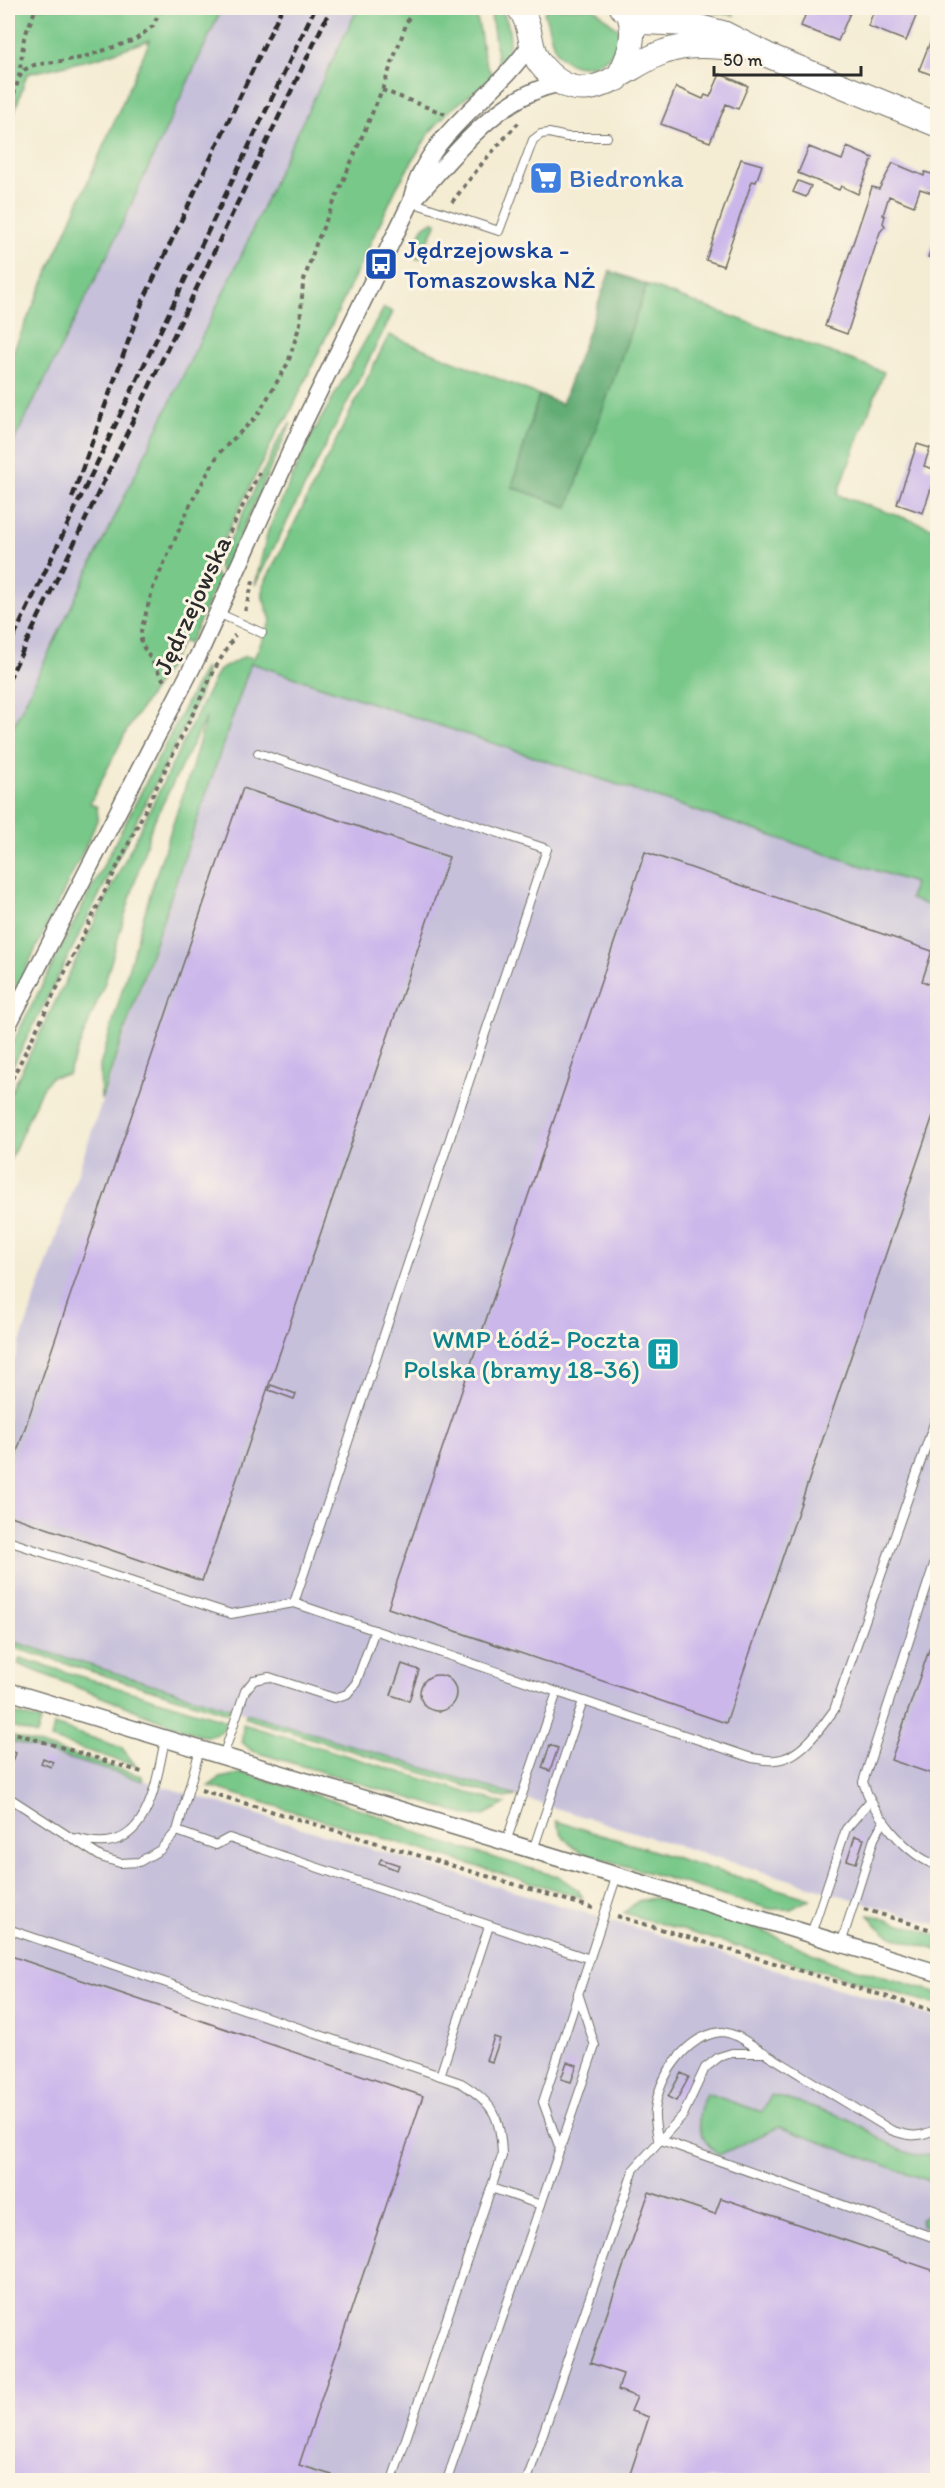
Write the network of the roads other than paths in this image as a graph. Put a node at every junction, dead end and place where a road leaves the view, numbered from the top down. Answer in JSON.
{"nodes":[{"id":1,"x":626,"y":11,"type":"edge"},
{"id":2,"x":527,"y":19,"type":"edge"},
{"id":3,"x":767,"y":55,"type":"junction"},
{"id":4,"x":617,"y":79,"type":"junction"},
{"id":5,"x":563,"y":83,"type":"junction"},
{"id":6,"x":938,"y":125,"type":"edge"},
{"id":7,"x":607,"y":136,"type":"dead end"},
{"id":8,"x":411,"y":202,"type":"junction"},
{"id":9,"x":218,"y":613,"type":"junction"},
{"id":10,"x":262,"y":633,"type":"dead end"},
{"id":11,"x":258,"y":753,"type":"dead end"},
{"id":12,"x":8,"y":1025,"type":"edge"},
{"id":13,"x":938,"y":1412,"type":"edge"},
{"id":14,"x":8,"y":1541,"type":"edge"},
{"id":15,"x":938,"y":1552,"type":"edge"},
{"id":16,"x":294,"y":1603,"type":"junction"},
{"id":17,"x":375,"y":1630,"type":"junction"},
{"id":18,"x":8,"y":1691,"type":"edge"},
{"id":19,"x":557,"y":1692,"type":"junction"},
{"id":20,"x":583,"y":1701,"type":"junction"},
{"id":21,"x":165,"y":1739,"type":"junction"},
{"id":22,"x":200,"y":1749,"type":"junction"},
{"id":23,"x":223,"y":1756,"type":"junction"},
{"id":24,"x":8,"y":1797,"type":"edge"},
{"id":25,"x":869,"y":1802,"type":"junction"},
{"id":26,"x":884,"y":1820,"type":"junction"},
{"id":27,"x":177,"y":1831,"type":"junction"},
{"id":28,"x":67,"y":1835,"type":"junction"},
{"id":29,"x":506,"y":1842,"type":"junction"},
{"id":30,"x":533,"y":1850,"type":"junction"},
{"id":31,"x":938,"y":1866,"type":"edge"},
{"id":32,"x":617,"y":1875,"type":"junction"},
{"id":33,"x":489,"y":1926,"type":"junction"},
{"id":34,"x":8,"y":1929,"type":"edge"},
{"id":35,"x":812,"y":1934,"type":"junction"},
{"id":36,"x":841,"y":1944,"type":"junction"},
{"id":37,"x":590,"y":1959,"type":"junction"},
{"id":38,"x":938,"y":1972,"type":"edge"},
{"id":39,"x":578,"y":1993,"type":"junction"},
{"id":40,"x":765,"y":2053,"type":"junction"},
{"id":41,"x":440,"y":2076,"type":"junction"},
{"id":42,"x":938,"y":2128,"type":"edge"},
{"id":43,"x":658,"y":2139,"type":"junction"},
{"id":44,"x":560,"y":2149,"type":"junction"},
{"id":45,"x":491,"y":2188,"type":"junction"},
{"id":46,"x":541,"y":2205,"type":"junction"},
{"id":47,"x":938,"y":2240,"type":"edge"},
{"id":48,"x":392,"y":2481,"type":"edge"},
{"id":49,"x":447,"y":2481,"type":"edge"},
{"id":50,"x":527,"y":2481,"type":"edge"}],
"edges":[{"from":1,"to":3,"type":"street"},
{"from":1,"to":4,"type":"street"},
{"from":2,"to":5,"type":"street"},
{"from":2,"to":8,"type":"street","name":"Jędrzejowska"},
{"from":3,"to":4,"type":"street"},
{"from":3,"to":6,"type":"street"},
{"from":4,"to":5,"type":"street"},
{"from":5,"to":8,"type":"street","name":"Jędrzejowska"},
{"from":7,"to":8,"type":"lane"},
{"from":8,"to":9,"type":"street","name":"Jędrzejowska"},
{"from":9,"to":10,"type":"lane"},
{"from":9,"to":12,"type":"street","name":"Jędrzejowska"},
{"from":11,"to":16,"type":"lane"},
{"from":13,"to":20,"type":"lane"},
{"from":14,"to":16,"type":"lane"},
{"from":15,"to":25,"type":"lane"},
{"from":16,"to":17,"type":"lane"},
{"from":17,"to":19,"type":"lane"},
{"from":17,"to":23,"type":"lane"},
{"from":18,"to":21,"type":"street"},
{"from":19,"to":20,"type":"lane"},
{"from":19,"to":29,"type":"lane"},
{"from":20,"to":30,"type":"lane"},
{"from":21,"to":22,"type":"street"},
{"from":21,"to":28,"type":"lane"},
{"from":22,"to":23,"type":"street"},
{"from":22,"to":27,"type":"lane"},
{"from":23,"to":29,"type":"street"},
{"from":24,"to":28,"type":"lane"},
{"from":25,"to":26,"type":"lane"},
{"from":25,"to":35,"type":"lane"},
{"from":26,"to":31,"type":"lane"},
{"from":26,"to":36,"type":"lane"},
{"from":27,"to":28,"type":"lane"},
{"from":27,"to":33,"type":"lane"},
{"from":29,"to":30,"type":"street"},
{"from":30,"to":32,"type":"street"},
{"from":32,"to":35,"type":"street"},
{"from":32,"to":37,"type":"lane"},
{"from":33,"to":37,"type":"lane"},
{"from":33,"to":41,"type":"lane"},
{"from":34,"to":41,"type":"lane"},
{"from":35,"to":36,"type":"street"},
{"from":36,"to":38,"type":"street"},
{"from":37,"to":39,"type":"lane"},
{"from":39,"to":44,"type":"lane"},
{"from":39,"to":44,"type":"lane"},
{"from":40,"to":42,"type":"lane"},
{"from":40,"to":43,"type":"lane"},
{"from":40,"to":43,"type":"lane"},
{"from":41,"to":45,"type":"lane"},
{"from":43,"to":47,"type":"lane"},
{"from":43,"to":50,"type":"lane"},
{"from":44,"to":46,"type":"lane"},
{"from":45,"to":46,"type":"lane"},
{"from":45,"to":48,"type":"lane"},
{"from":46,"to":49,"type":"lane"}]}
